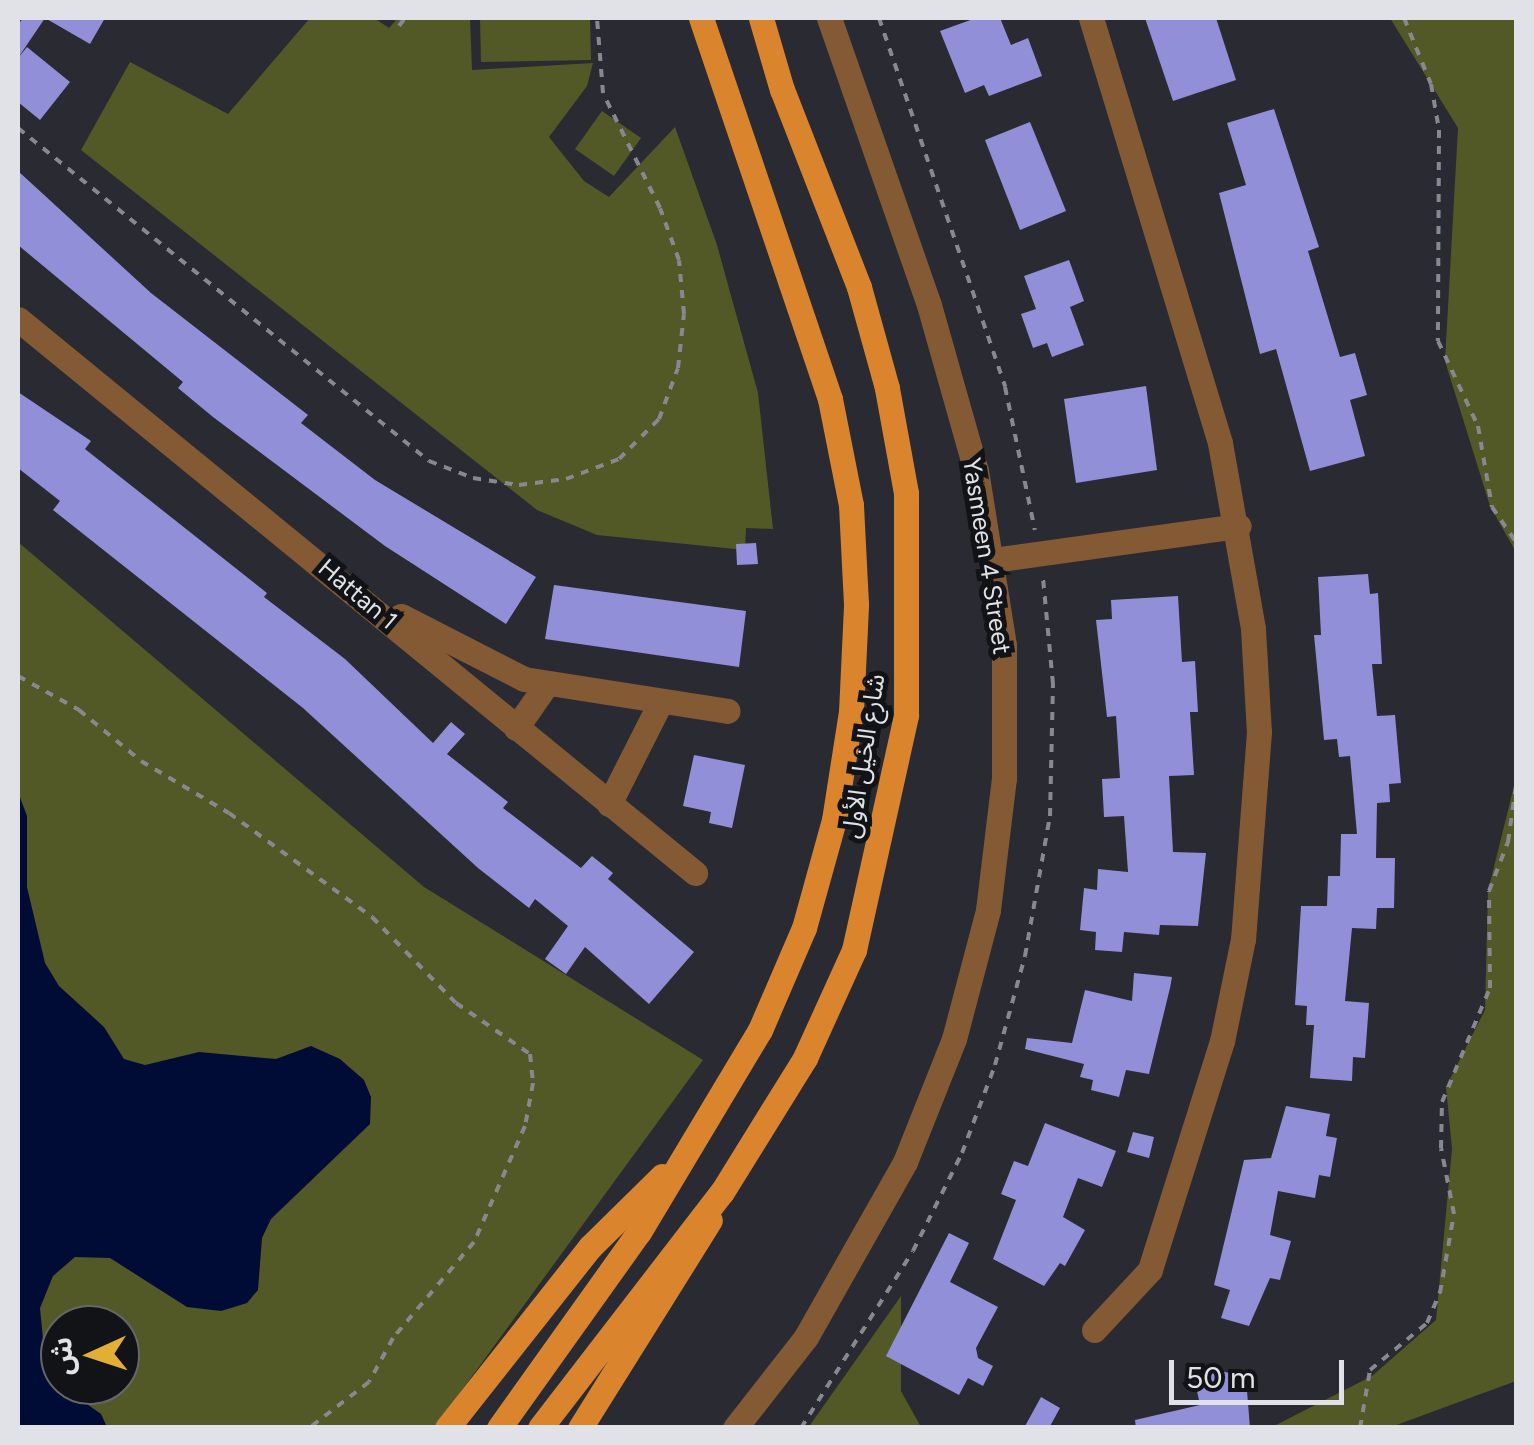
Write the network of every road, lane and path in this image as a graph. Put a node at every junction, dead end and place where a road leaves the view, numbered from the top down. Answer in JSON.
{"nodes":[{"id":1,"x":405,"y":18,"type":"edge"},
{"id":2,"x":598,"y":18,"type":"edge"},
{"id":3,"x":700,"y":18,"type":"edge"},
{"id":4,"x":760,"y":18,"type":"edge"},
{"id":5,"x":830,"y":18,"type":"edge"},
{"id":6,"x":879,"y":18,"type":"edge"},
{"id":7,"x":1092,"y":18,"type":"edge"},
{"id":8,"x":1404,"y":18,"type":"edge"},
{"id":9,"x":399,"y":26,"type":"dead end"},
{"id":10,"x":18,"y":128,"type":"edge"},
{"id":11,"x":18,"y":319,"type":"edge"},
{"id":12,"x":1239,"y":526,"type":"junction"},
{"id":13,"x":1516,"y":542,"type":"edge"},
{"id":14,"x":1040,"y":554,"type":"junction"},
{"id":15,"x":993,"y":560,"type":"junction"},
{"id":16,"x":355,"y":590,"type":"junction"},
{"id":17,"x":18,"y":676,"type":"edge"},
{"id":18,"x":546,"y":685,"type":"junction"},
{"id":19,"x":661,"y":702,"type":"junction"},
{"id":20,"x":728,"y":711,"type":"dead end"},
{"id":21,"x":516,"y":728,"type":"junction"},
{"id":22,"x":1516,"y":786,"type":"edge"},
{"id":23,"x":609,"y":804,"type":"junction"},
{"id":24,"x":695,"y":874,"type":"dead end"},
{"id":25,"x":674,"y":1166,"type":"junction"},
{"id":26,"x":722,"y":1192,"type":"junction"},
{"id":27,"x":1094,"y":1330,"type":"dead end"},
{"id":28,"x":742,"y":1424,"type":"edge"},
{"id":29,"x":309,"y":1428,"type":"edge"},
{"id":30,"x":447,"y":1428,"type":"edge"},
{"id":31,"x":500,"y":1428,"type":"edge"},
{"id":32,"x":540,"y":1428,"type":"edge"},
{"id":33,"x":580,"y":1428,"type":"edge"},
{"id":34,"x":801,"y":1428,"type":"edge"},
{"id":35,"x":1360,"y":1428,"type":"edge"}],
"edges":[{"from":1,"to":9,"type":"path"},
{"from":2,"to":10,"type":"path"},
{"from":3,"to":25,"type":"main road","name":"شارع الخيل الأول"},
{"from":4,"to":26,"type":"main road","name":"شارع الخيل الأول"},
{"from":5,"to":15,"type":"street","name":"Yasmeen 4 Street"},
{"from":6,"to":14,"type":"path"},
{"from":7,"to":12,"type":"street"},
{"from":8,"to":13,"type":"path"},
{"from":11,"to":16,"type":"street","name":"Hattan 1"},
{"from":12,"to":14,"type":"street"},
{"from":12,"to":27,"type":"street"},
{"from":14,"to":15,"type":"street"},
{"from":14,"to":34,"type":"path"},
{"from":15,"to":28,"type":"street","name":"Yasmeen 4 Street"},
{"from":16,"to":18,"type":"street"},
{"from":16,"to":21,"type":"street","name":"Hattan 1"},
{"from":17,"to":29,"type":"path"},
{"from":18,"to":19,"type":"street"},
{"from":18,"to":21,"type":"street"},
{"from":19,"to":20,"type":"street"},
{"from":19,"to":23,"type":"street"},
{"from":21,"to":23,"type":"street","name":"Hattan 1"},
{"from":22,"to":35,"type":"path"},
{"from":23,"to":24,"type":"street","name":"Hattan 1"},
{"from":25,"to":30,"type":"main road"},
{"from":25,"to":31,"type":"main road","name":"شارع الخيل الأول"},
{"from":26,"to":32,"type":"main road","name":"شارع الخيل الأول"},
{"from":26,"to":33,"type":"main road"}]}
